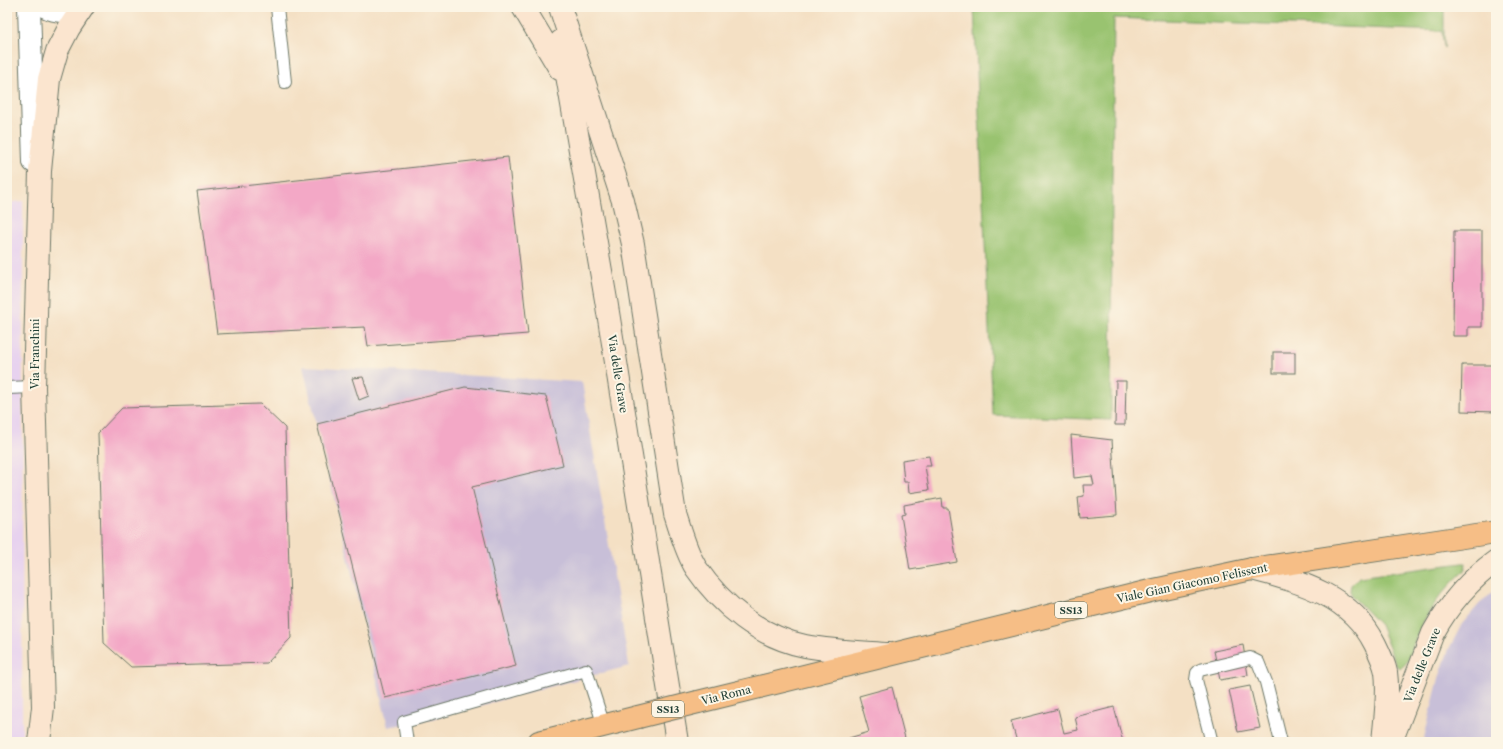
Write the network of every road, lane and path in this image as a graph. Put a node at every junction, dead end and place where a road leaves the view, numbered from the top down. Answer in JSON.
{"nodes":[{"id":1,"x":29,"y":7,"type":"edge"},
{"id":2,"x":46,"y":7,"type":"edge"},
{"id":3,"x":278,"y":7,"type":"edge"},
{"id":4,"x":523,"y":7,"type":"edge"},
{"id":5,"x":556,"y":7,"type":"edge"},
{"id":6,"x":560,"y":7,"type":"edge"},
{"id":7,"x":81,"y":8,"type":"edge"},
{"id":8,"x":566,"y":78,"type":"junction"},
{"id":9,"x":285,"y":82,"type":"dead end"},
{"id":10,"x":36,"y":253,"type":"junction"},
{"id":11,"x":34,"y":387,"type":"junction"},
{"id":12,"x":7,"y":388,"type":"edge"},
{"id":13,"x":1496,"y":532,"type":"edge"},
{"id":14,"x":1496,"y":561,"type":"edge"},
{"id":15,"x":1252,"y":569,"type":"junction"},
{"id":16,"x":891,"y":654,"type":"junction"},
{"id":17,"x":43,"y":707,"type":"junction"},
{"id":18,"x":604,"y":726,"type":"junction"},
{"id":19,"x":39,"y":742,"type":"edge"},
{"id":20,"x":49,"y":742,"type":"edge"},
{"id":21,"x":407,"y":742,"type":"edge"},
{"id":22,"x":539,"y":742,"type":"edge"},
{"id":23,"x":677,"y":742,"type":"edge"},
{"id":24,"x":1213,"y":742,"type":"edge"},
{"id":25,"x":1281,"y":742,"type":"edge"},
{"id":26,"x":1383,"y":742,"type":"edge"},
{"id":27,"x":1391,"y":742,"type":"edge"}],
"edges":[{"from":1,"to":10,"type":"street"},
{"from":2,"to":7,"type":"street","name":"Via Franchini"},
{"from":3,"to":9,"type":"lane"},
{"from":4,"to":8,"type":"main road"},
{"from":5,"to":8,"type":"main road","name":"Via delle Grave"},
{"from":6,"to":16,"type":"main road"},
{"from":7,"to":10,"type":"main road","name":"Via Franchini"},
{"from":8,"to":23,"type":"main road","name":"Via delle Grave"},
{"from":10,"to":11,"type":"main road","name":"Via Franchini"},
{"from":11,"to":12,"type":"lane"},
{"from":11,"to":17,"type":"main road","name":"Via Franchini"},
{"from":13,"to":15,"type":"main road","name":"Viale Gian Giacomo Felissent","number":"SS13"},
{"from":14,"to":27,"type":"main road","name":"Via delle Grave"},
{"from":15,"to":16,"type":"main road","name":"Viale Gian Giacomo Felissent","number":"SS13"},
{"from":15,"to":26,"type":"main road","name":"Via delle Grave"},
{"from":16,"to":18,"type":"main road","name":"Via Roma","number":"SS13","bridge":true},
{"from":17,"to":19,"type":"main road","name":"Via Franchini"},
{"from":17,"to":20,"type":"main road","name":"Via Franchini"},
{"from":18,"to":21,"type":"lane"},
{"from":18,"to":22,"type":"main road","name":"Via Roma","number":"SS13"},
{"from":24,"to":25,"type":"lane"}]}
